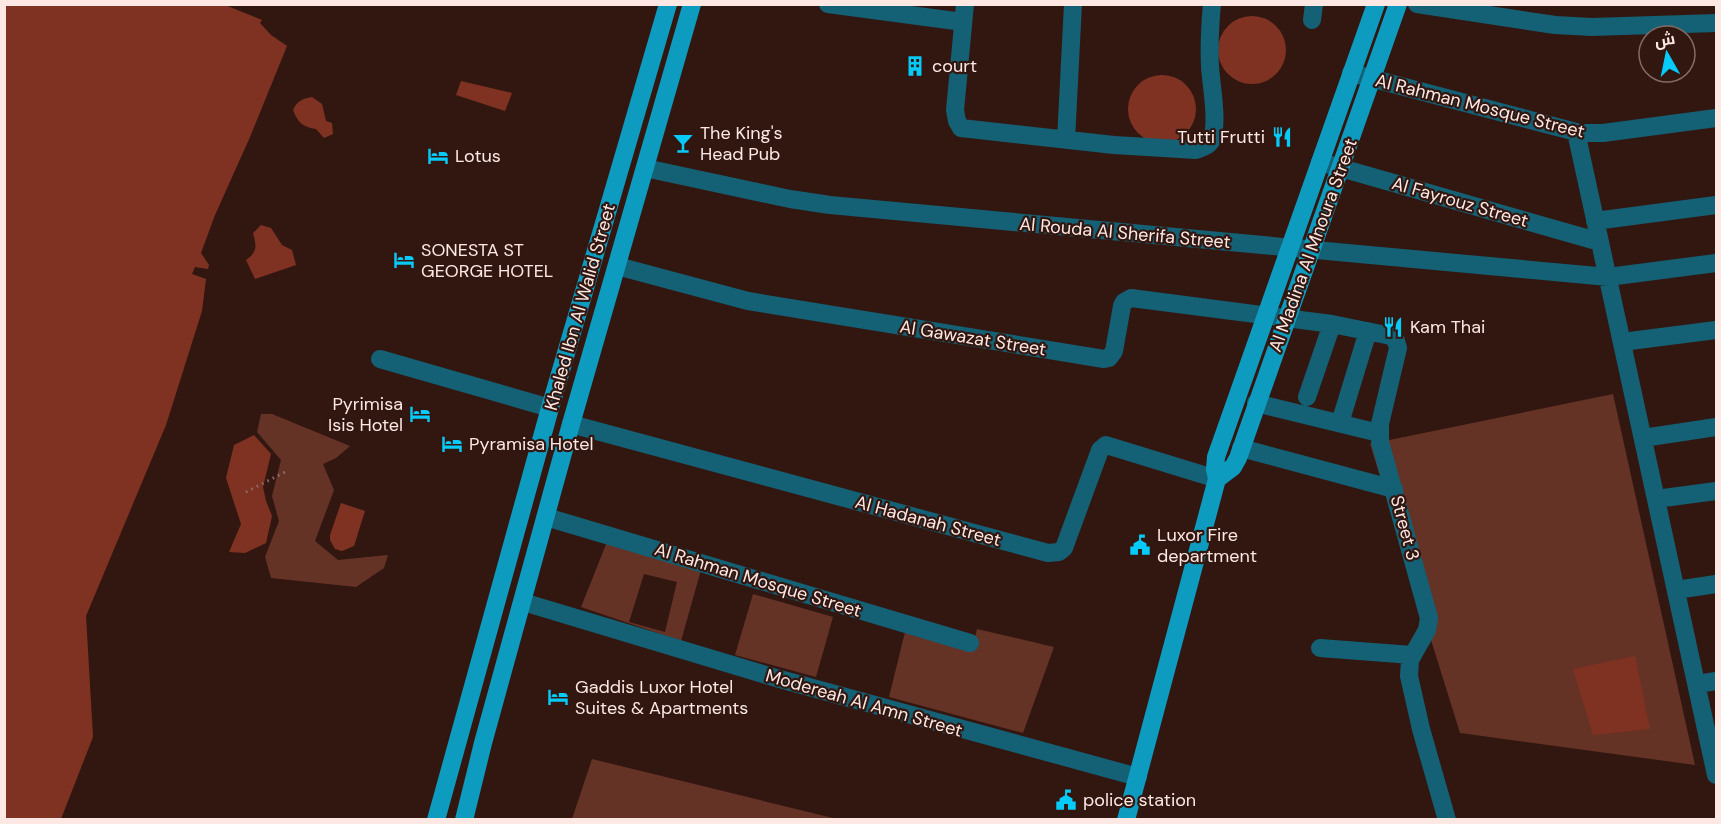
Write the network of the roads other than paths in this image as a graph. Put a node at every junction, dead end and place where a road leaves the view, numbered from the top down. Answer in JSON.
{"nodes":[{"id":1,"x":668,"y":4,"type":"edge"},
{"id":2,"x":692,"y":4,"type":"edge"},
{"id":3,"x":828,"y":4,"type":"edge"},
{"id":4,"x":1073,"y":4,"type":"edge"},
{"id":5,"x":1212,"y":4,"type":"edge"},
{"id":6,"x":1376,"y":4,"type":"edge"},
{"id":7,"x":1398,"y":4,"type":"edge"},
{"id":8,"x":1417,"y":4,"type":"edge"},
{"id":9,"x":869,"y":8,"type":"edge"},
{"id":10,"x":964,"y":13,"type":"edge"},
{"id":11,"x":1716,"y":22,"type":"edge"},
{"id":12,"x":1351,"y":73,"type":"junction"},
{"id":13,"x":1372,"y":79,"type":"junction"},
{"id":14,"x":1716,"y":118,"type":"edge"},
{"id":15,"x":1576,"y":132,"type":"junction"},
{"id":16,"x":1066,"y":140,"type":"junction"},
{"id":17,"x":1320,"y":162,"type":"junction"},
{"id":18,"x":645,"y":168,"type":"junction"},
{"id":19,"x":1341,"y":168,"type":"junction"},
{"id":20,"x":1716,"y":205,"type":"edge"},
{"id":21,"x":1595,"y":221,"type":"junction"},
{"id":22,"x":1600,"y":242,"type":"junction"},
{"id":23,"x":1291,"y":248,"type":"junction"},
{"id":24,"x":1311,"y":249,"type":"junction"},
{"id":25,"x":1716,"y":263,"type":"edge"},
{"id":26,"x":617,"y":266,"type":"junction"},
{"id":27,"x":1608,"y":277,"type":"junction"},
{"id":28,"x":1266,"y":316,"type":"junction"},
{"id":29,"x":1288,"y":319,"type":"junction"},
{"id":30,"x":1332,"y":324,"type":"junction"},
{"id":31,"x":1716,"y":330,"type":"edge"},
{"id":32,"x":1368,"y":331,"type":"junction"},
{"id":33,"x":1622,"y":342,"type":"junction"},
{"id":34,"x":380,"y":359,"type":"dead end"},
{"id":35,"x":1307,"y":397,"type":"dead end"},
{"id":36,"x":1256,"y":403,"type":"junction"},
{"id":37,"x":550,"y":408,"type":"junction"},
{"id":38,"x":1340,"y":423,"type":"junction"},
{"id":39,"x":572,"y":424,"type":"junction"},
{"id":40,"x":1716,"y":427,"type":"edge"},
{"id":41,"x":1379,"y":433,"type":"junction"},
{"id":42,"x":1643,"y":438,"type":"junction"},
{"id":43,"x":1241,"y":448,"type":"junction"},
{"id":44,"x":1217,"y":479,"type":"junction"},
{"id":45,"x":1394,"y":489,"type":"junction"},
{"id":46,"x":1716,"y":491,"type":"edge"},
{"id":47,"x":1656,"y":499,"type":"junction"},
{"id":48,"x":546,"y":517,"type":"junction"},
{"id":49,"x":1716,"y":584,"type":"edge"},
{"id":50,"x":1676,"y":590,"type":"junction"},
{"id":51,"x":523,"y":602,"type":"junction"},
{"id":52,"x":970,"y":643,"type":"dead end"},
{"id":53,"x":1320,"y":648,"type":"dead end"},
{"id":54,"x":1413,"y":655,"type":"junction"},
{"id":55,"x":1716,"y":681,"type":"edge"},
{"id":56,"x":1697,"y":684,"type":"junction"},
{"id":57,"x":1716,"y":768,"type":"edge"},
{"id":58,"x":1138,"y":777,"type":"junction"},
{"id":59,"x":436,"y":819,"type":"edge"},
{"id":60,"x":464,"y":819,"type":"edge"},
{"id":61,"x":1126,"y":819,"type":"edge"},
{"id":62,"x":1447,"y":819,"type":"edge"}],
"edges":[{"from":1,"to":37,"type":"main road","name":"Khaled Ibn Al Walid Street"},
{"from":2,"to":18,"type":"main road","name":"Khaled Ibn Al Walid Street"},
{"from":3,"to":9,"type":"street"},
{"from":4,"to":16,"type":"street"},
{"from":5,"to":16,"type":"street"},
{"from":6,"to":12,"type":"main road","name":"Al Madina Al Mnoura Street"},
{"from":7,"to":13,"type":"main road","name":"Al Madina Al Mnoura Street"},
{"from":8,"to":11,"type":"street"},
{"from":9,"to":10,"type":"street"},
{"from":10,"to":16,"type":"street"},
{"from":12,"to":13,"type":"street","name":"Al Rahman Mosque Street"},
{"from":12,"to":17,"type":"main road","name":"Al Madina Al Mnoura Street"},
{"from":13,"to":15,"type":"street","name":"Al Rahman Mosque Street"},
{"from":13,"to":19,"type":"main road","name":"Al Madina Al Mnoura Street"},
{"from":14,"to":15,"type":"street","name":"Al Rahman Mosque Street"},
{"from":15,"to":21,"type":"street"},
{"from":17,"to":19,"type":"street","name":"Al Fayrouz Street"},
{"from":17,"to":23,"type":"main road","name":"Al Madina Al Mnoura Street"},
{"from":18,"to":23,"type":"street","name":"Al Rouda Al Sherifa Street"},
{"from":18,"to":26,"type":"main road","name":"Khaled Ibn Al Walid Street"},
{"from":19,"to":22,"type":"street","name":"Al Fayrouz Street"},
{"from":19,"to":24,"type":"main road","name":"Al Madina Al Mnoura Street"},
{"from":20,"to":21,"type":"street"},
{"from":21,"to":22,"type":"street"},
{"from":22,"to":27,"type":"street"},
{"from":23,"to":24,"type":"street","name":"Al Rouda Al Sherifa Street"},
{"from":23,"to":28,"type":"main road","name":"Al Madina Al Mnoura Street"},
{"from":24,"to":27,"type":"street","name":"Al Rouda Al Sherifa Street"},
{"from":24,"to":29,"type":"main road","name":"Al Madina Al Mnoura Street"},
{"from":25,"to":27,"type":"street","name":"Al Rouda Al Sherifa Street"},
{"from":26,"to":28,"type":"street","name":"Al Gawazat Street"},
{"from":26,"to":39,"type":"main road","name":"Khaled Ibn Al Walid Street"},
{"from":27,"to":33,"type":"street"},
{"from":28,"to":29,"type":"street","name":"Al Gawazat Street"},
{"from":28,"to":44,"type":"main road","name":"Al Madina Al Mnoura Street"},
{"from":29,"to":30,"type":"street","name":"Street 3"},
{"from":29,"to":36,"type":"main road","name":"Al Madina Al Mnoura Street"},
{"from":30,"to":32,"type":"street","name":"Street 3"},
{"from":30,"to":35,"type":"street"},
{"from":31,"to":33,"type":"street"},
{"from":32,"to":38,"type":"street"},
{"from":32,"to":41,"type":"street","name":"Street 3"},
{"from":33,"to":42,"type":"street"},
{"from":34,"to":37,"type":"street"},
{"from":36,"to":38,"type":"street"},
{"from":36,"to":43,"type":"main road","name":"Al Madina Al Mnoura Street"},
{"from":37,"to":59,"type":"main road","name":"Khaled Ibn Al Walid Street"},
{"from":38,"to":41,"type":"street"},
{"from":39,"to":44,"type":"street","name":"Al Hadanah Street"},
{"from":39,"to":48,"type":"main road","name":"Khaled Ibn Al Walid Street"},
{"from":40,"to":42,"type":"street"},
{"from":41,"to":45,"type":"street","name":"Street 3"},
{"from":42,"to":47,"type":"street"},
{"from":43,"to":44,"type":"main road","name":"Al Madina Al Mnoura Street"},
{"from":43,"to":45,"type":"street"},
{"from":44,"to":58,"type":"main road","name":"Al Madina Al Mnoura Street"},
{"from":45,"to":54,"type":"street","name":"Street 3"},
{"from":46,"to":47,"type":"street"},
{"from":47,"to":50,"type":"street"},
{"from":48,"to":51,"type":"main road","name":"Khaled Ibn Al Walid Street"},
{"from":48,"to":52,"type":"street","name":"Al Rahman Mosque Street"},
{"from":49,"to":50,"type":"street"},
{"from":50,"to":56,"type":"street"},
{"from":51,"to":58,"type":"street","name":"Modereah Al Amn Street"},
{"from":51,"to":60,"type":"main road","name":"Khaled Ibn Al Walid Street"},
{"from":53,"to":54,"type":"street"},
{"from":54,"to":62,"type":"street","name":"Street 3"},
{"from":55,"to":56,"type":"street"},
{"from":56,"to":57,"type":"street"},
{"from":58,"to":61,"type":"main road","name":"Al Madina Al Mnoura Street"}]}
